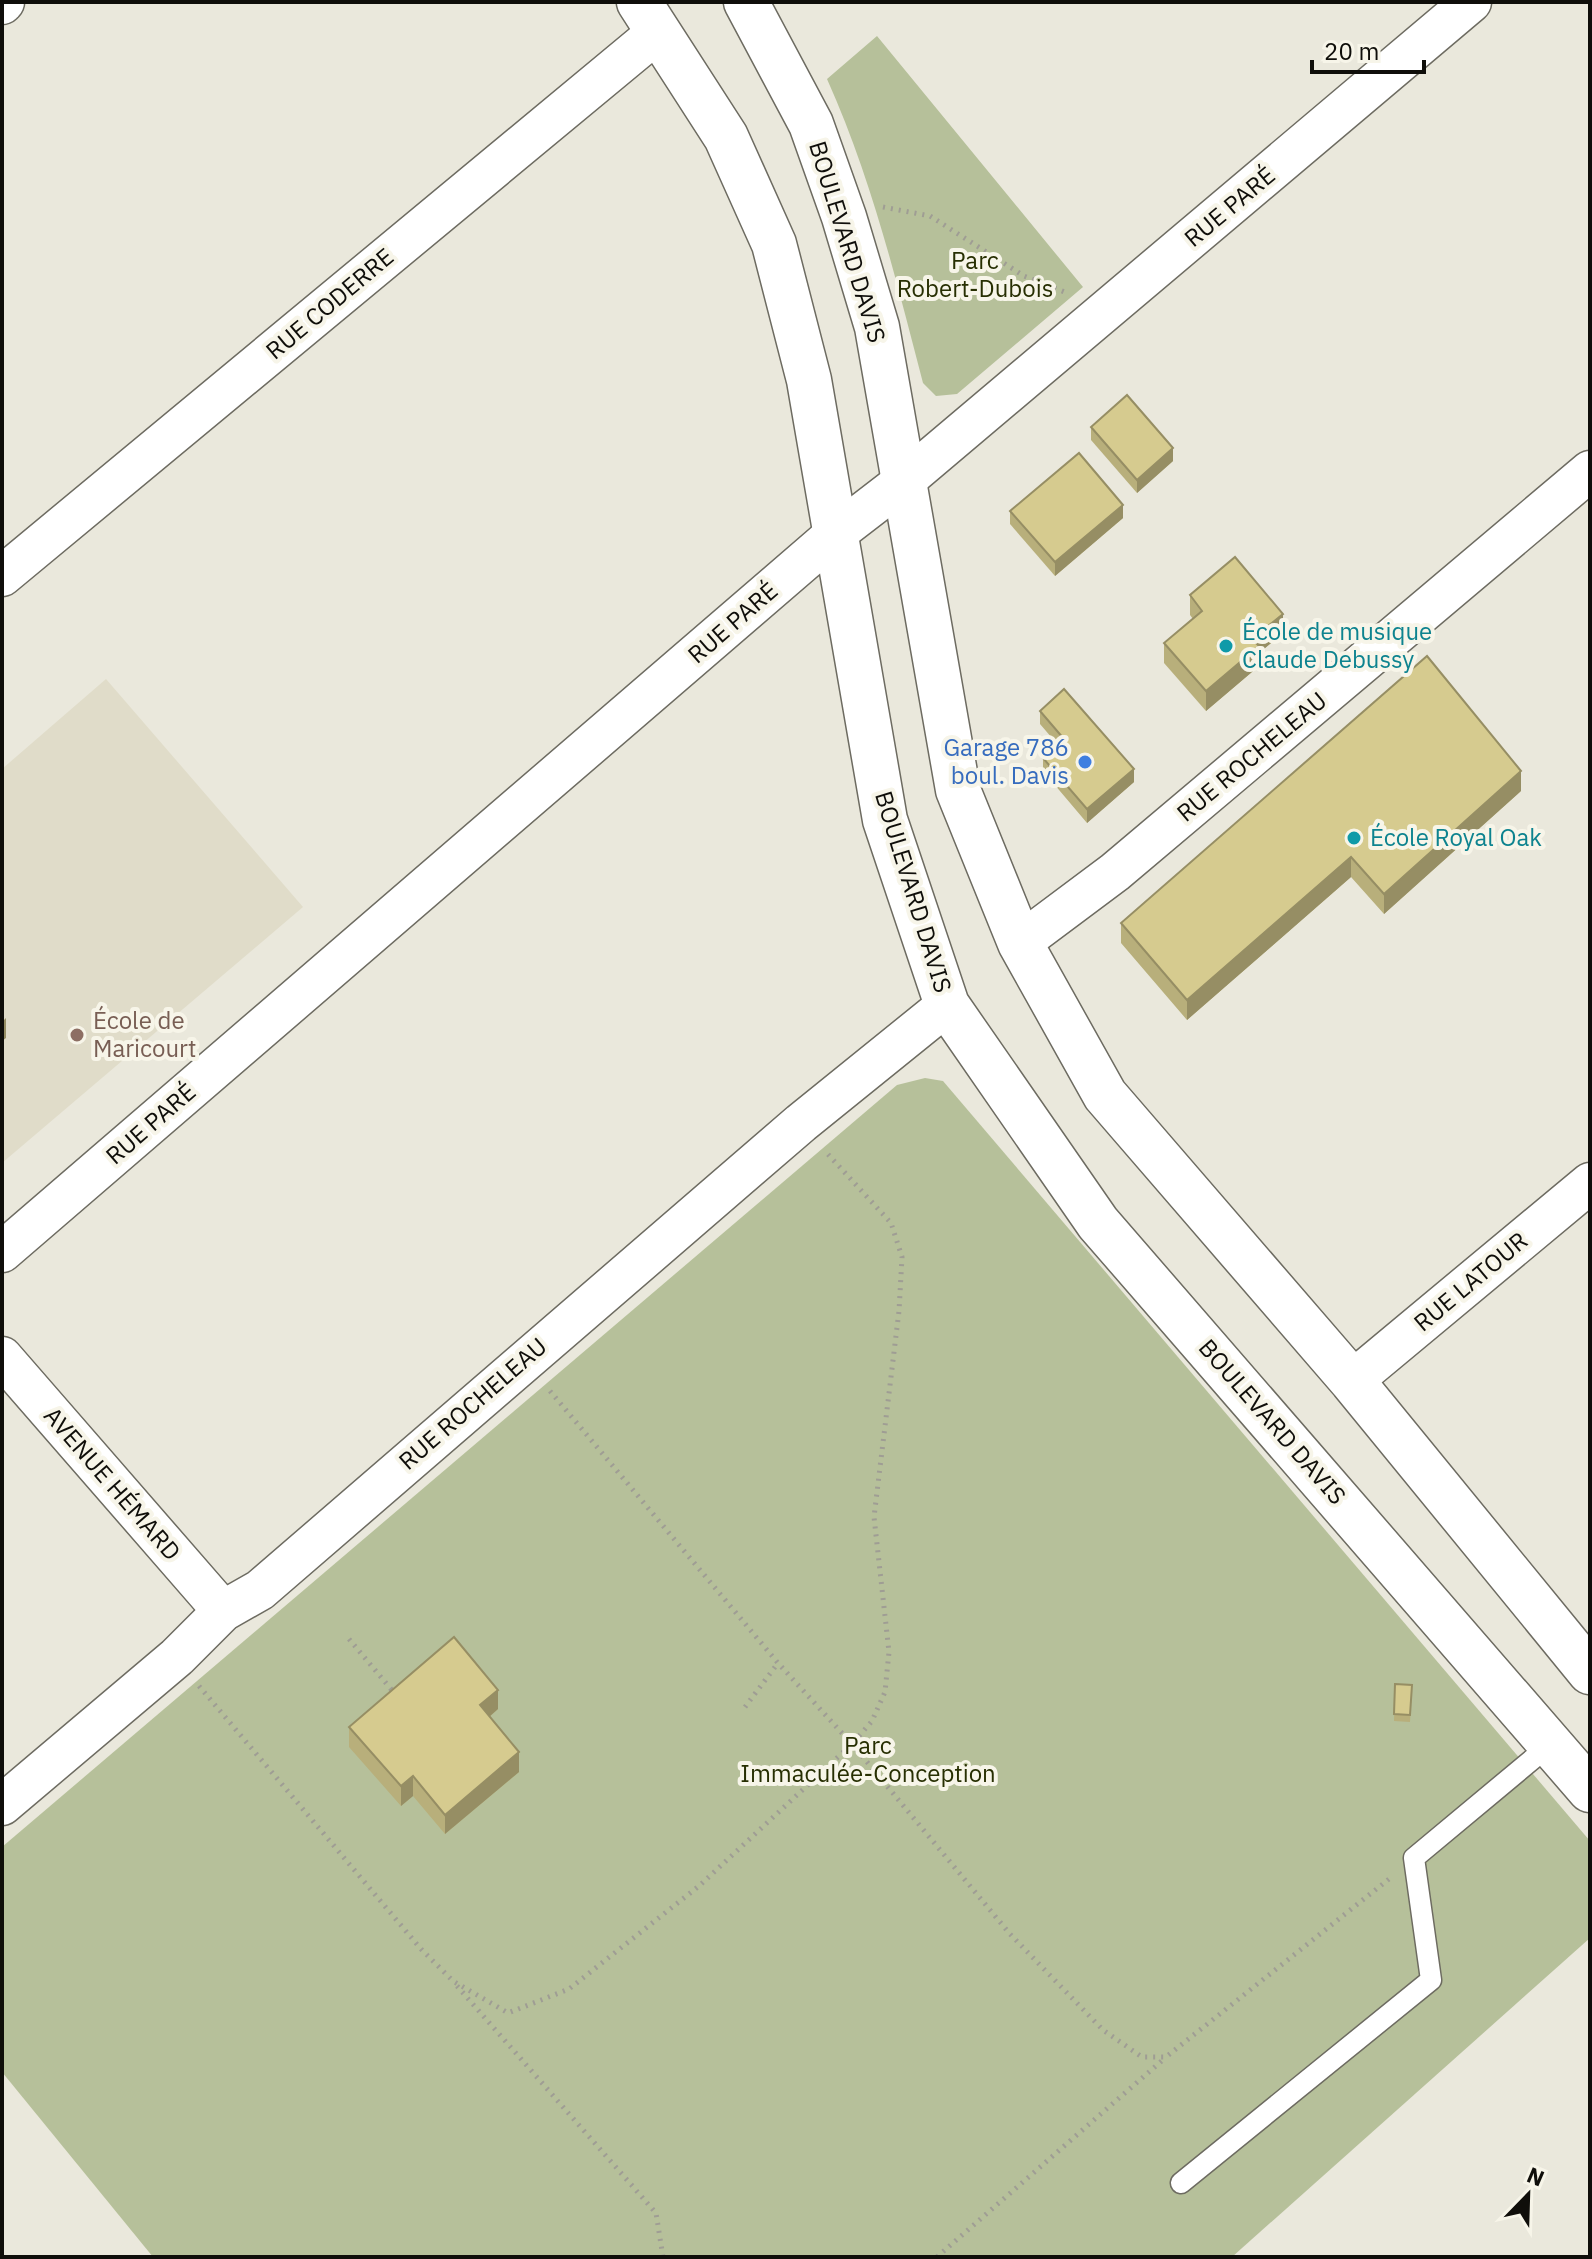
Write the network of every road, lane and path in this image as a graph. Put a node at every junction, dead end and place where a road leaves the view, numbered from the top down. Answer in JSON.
{"nodes":[{"id":1,"x":746,"y":2,"type":"edge"},
{"id":2,"x":1471,"y":2,"type":"edge"},
{"id":3,"x":649,"y":17,"type":"edge"},
{"id":4,"x":838,"y":198,"type":"junction"},
{"id":5,"x":1109,"y":310,"type":"junction"},
{"id":6,"x":1590,"y":471,"type":"edge"},
{"id":7,"x":904,"y":481,"type":"junction"},
{"id":8,"x":834,"y":535,"type":"junction"},
{"id":9,"x":2,"y":576,"type":"edge"},
{"id":10,"x":1020,"y":943,"type":"junction"},
{"id":11,"x":947,"y":1005,"type":"junction"},
{"id":12,"x":801,"y":1123,"type":"junction"},
{"id":13,"x":1590,"y":1183,"type":"edge"},
{"id":14,"x":2,"y":1252,"type":"edge"},
{"id":15,"x":2,"y":1357,"type":"edge"},
{"id":16,"x":524,"y":1360,"type":"junction"},
{"id":17,"x":1352,"y":1381,"type":"junction"},
{"id":18,"x":223,"y":1611,"type":"junction"},
{"id":19,"x":349,"y":1639,"type":"dead end"},
{"id":20,"x":177,"y":1657,"type":"junction"},
{"id":21,"x":778,"y":1663,"type":"junction"},
{"id":22,"x":1590,"y":1672,"type":"edge"},
{"id":23,"x":401,"y":1702,"type":"edge"},
{"id":24,"x":745,"y":1707,"type":"dead end"},
{"id":25,"x":1552,"y":1743,"type":"junction"},
{"id":26,"x":852,"y":1744,"type":"junction"},
{"id":27,"x":1590,"y":1790,"type":"edge"},
{"id":28,"x":2,"y":1805,"type":"edge"},
{"id":29,"x":1414,"y":1858,"type":"junction"},
{"id":30,"x":453,"y":1981,"type":"junction"},
{"id":31,"x":1166,"y":2057,"type":"junction"},
{"id":32,"x":1181,"y":2183,"type":"dead end"},
{"id":33,"x":663,"y":2257,"type":"edge"},
{"id":34,"x":937,"y":2257,"type":"edge"}],
"edges":[{"from":1,"to":4,"type":"street","name":"BOULEVARD DAVIS"},
{"from":2,"to":5,"type":"street","name":"RUE PARÉ"},
{"from":3,"to":8,"type":"street","name":"BOULEVARD DAVIS"},
{"from":3,"to":9,"type":"street","name":"RUE CODERRE"},
{"from":4,"to":5,"type":"path"},
{"from":4,"to":7,"type":"street","name":"BOULEVARD DAVIS"},
{"from":5,"to":7,"type":"street","name":"RUE PARÉ"},
{"from":6,"to":10,"type":"street","name":"RUE ROCHELEAU"},
{"from":7,"to":8,"type":"street","name":"RUE PARÉ"},
{"from":7,"to":10,"type":"street","name":"BOULEVARD DAVIS"},
{"from":8,"to":11,"type":"street","name":"BOULEVARD DAVIS"},
{"from":8,"to":14,"type":"street","name":"RUE PARÉ"},
{"from":10,"to":17,"type":"street","name":"BOULEVARD DAVIS"},
{"from":11,"to":12,"type":"street","name":"RUE ROCHELEAU"},
{"from":11,"to":25,"type":"street","name":"BOULEVARD DAVIS"},
{"from":12,"to":16,"type":"street","name":"RUE ROCHELEAU"},
{"from":12,"to":26,"type":"path"},
{"from":13,"to":17,"type":"street","name":"RUE LATOUR"},
{"from":15,"to":18,"type":"street","name":"AVENUE HÉMARD"},
{"from":16,"to":18,"type":"street","name":"RUE ROCHELEAU"},
{"from":16,"to":21,"type":"path"},
{"from":17,"to":22,"type":"street","name":"BOULEVARD DAVIS"},
{"from":18,"to":20,"type":"street","name":"RUE ROCHELEAU"},
{"from":19,"to":23,"type":"path"},
{"from":20,"to":28,"type":"street","name":"RUE ROCHELEAU"},
{"from":20,"to":30,"type":"path"},
{"from":21,"to":24,"type":"path"},
{"from":21,"to":26,"type":"path"},
{"from":25,"to":27,"type":"street","name":"BOULEVARD DAVIS"},
{"from":25,"to":29,"type":"lane"},
{"from":26,"to":30,"type":"path"},
{"from":26,"to":31,"type":"path"},
{"from":29,"to":31,"type":"path"},
{"from":29,"to":32,"type":"lane"},
{"from":30,"to":33,"type":"path"},
{"from":31,"to":34,"type":"path"}]}
